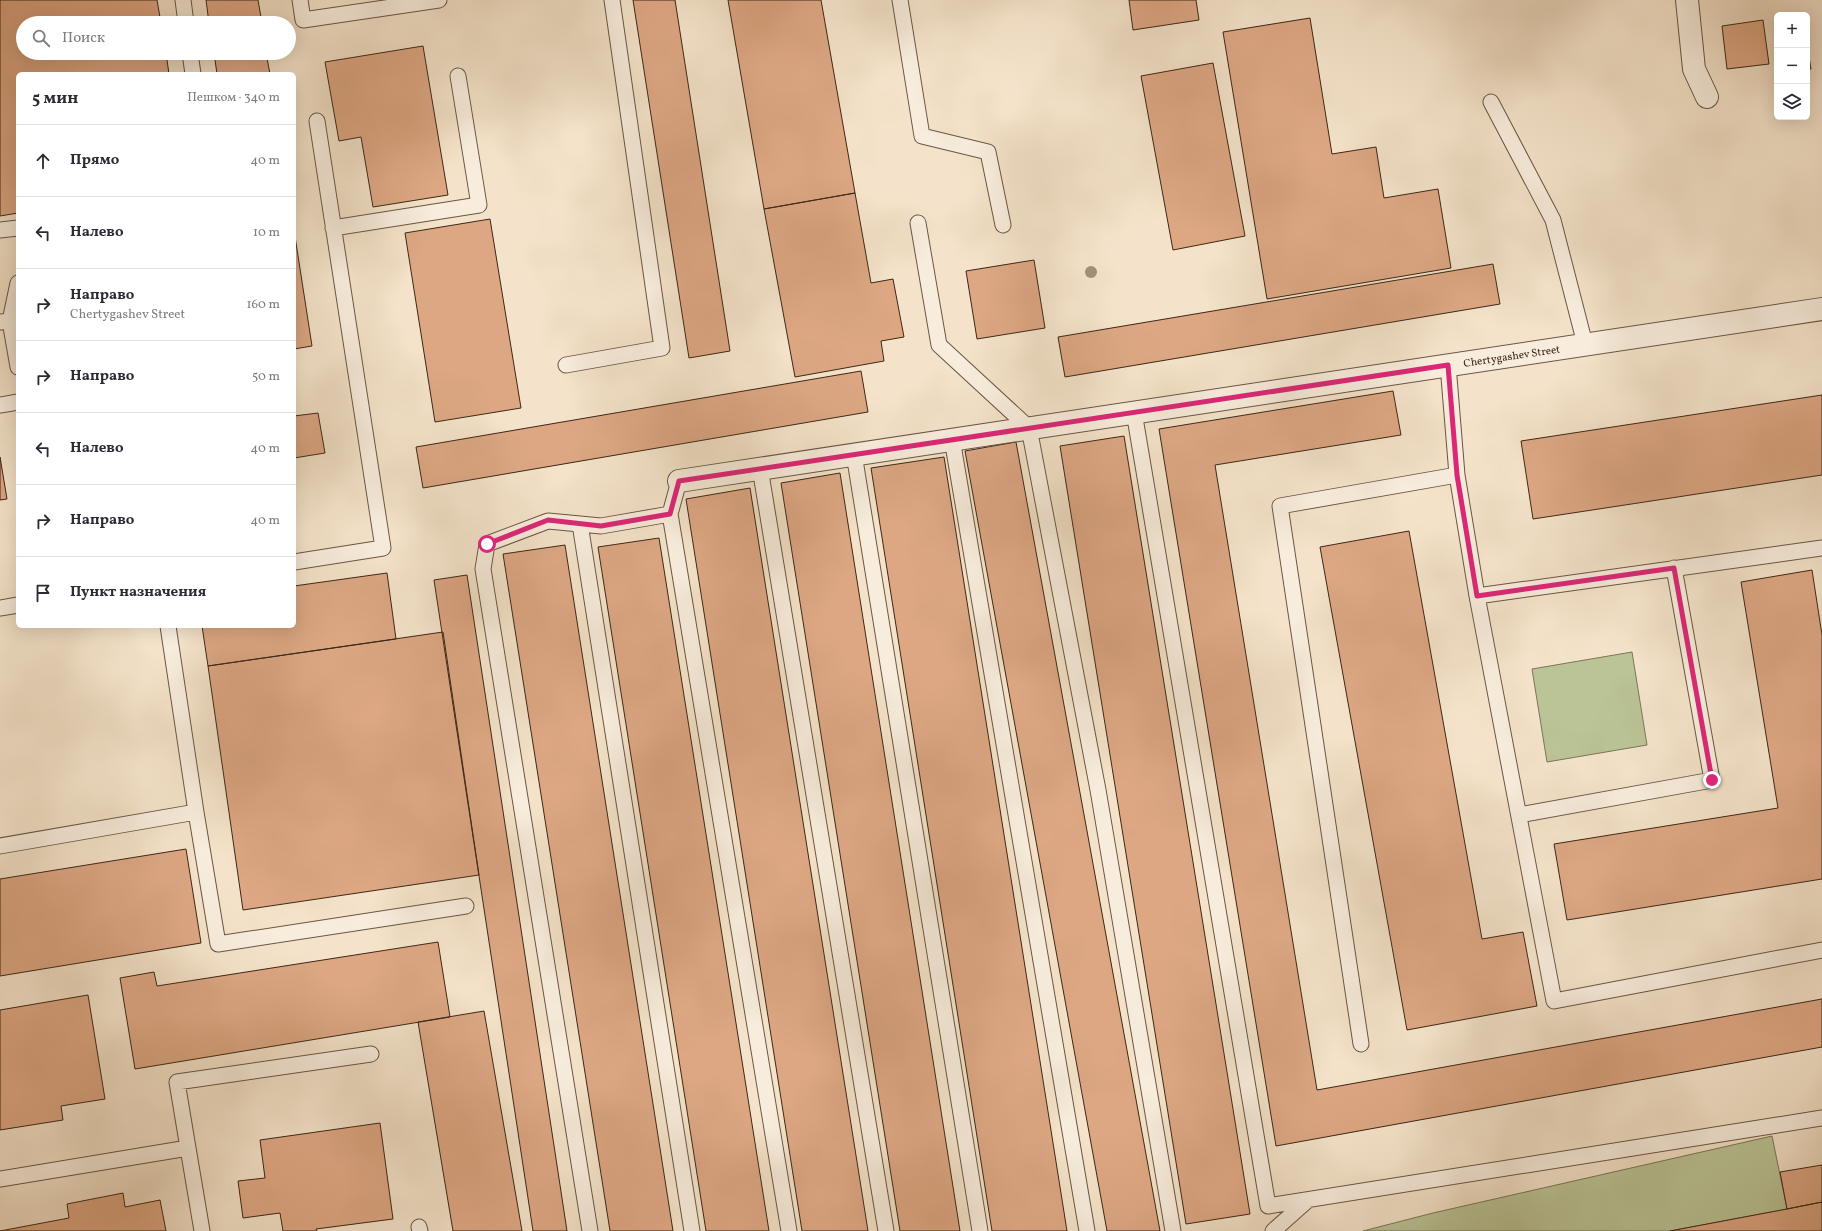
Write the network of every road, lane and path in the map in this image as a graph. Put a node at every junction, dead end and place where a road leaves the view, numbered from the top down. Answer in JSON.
{"nodes":[{"id":1,"x":183,"y":0,"type":"edge"},
{"id":2,"x":300,"y":0,"type":"edge"},
{"id":3,"x":438,"y":0,"type":"edge"},
{"id":4,"x":612,"y":0,"type":"edge"},
{"id":5,"x":900,"y":0,"type":"edge"},
{"id":6,"x":1686,"y":0,"type":"edge"},
{"id":7,"x":185,"y":16,"type":"edge"},
{"id":8,"x":191,"y":60,"type":"edge"},
{"id":9,"x":193,"y":72,"type":"edge"},
{"id":10,"x":458,"y":76,"type":"dead end"},
{"id":11,"x":1707,"y":97,"type":"dead end"},
{"id":12,"x":1491,"y":102,"type":"dead end"},
{"id":13,"x":318,"y":121,"type":"dead end"},
{"id":14,"x":918,"y":222,"type":"dead end"},
{"id":15,"x":1003,"y":225,"type":"dead end"},
{"id":16,"x":16,"y":228,"type":"edge"},
{"id":17,"x":333,"y":228,"type":"junction"},
{"id":18,"x":0,"y":230,"type":"edge"},
{"id":19,"x":16,"y":289,"type":"edge"},
{"id":20,"x":1822,"y":309,"type":"edge"},
{"id":21,"x":5,"y":322,"type":"edge"},
{"id":22,"x":1585,"y":344,"type":"junction"},
{"id":23,"x":16,"y":360,"type":"edge"},
{"id":24,"x":566,"y":365,"type":"dead end"},
{"id":25,"x":1448,"y":365,"type":"junction"},
{"id":26,"x":16,"y":402,"type":"edge"},
{"id":27,"x":0,"y":405,"type":"edge"},
{"id":28,"x":1134,"y":412,"type":"junction"},
{"id":29,"x":1029,"y":428,"type":"junction"},
{"id":30,"x":952,"y":439,"type":"junction"},
{"id":31,"x":854,"y":454,"type":"junction"},
{"id":32,"x":760,"y":468,"type":"junction"},
{"id":33,"x":1457,"y":475,"type":"junction"},
{"id":34,"x":679,"y":481,"type":"joint"},
{"id":35,"x":670,"y":514,"type":"junction"},
{"id":36,"x":580,"y":524,"type":"junction"},
{"id":37,"x":1822,"y":548,"type":"edge"},
{"id":38,"x":296,"y":562,"type":"edge"},
{"id":39,"x":1674,"y":568,"type":"junction"},
{"id":40,"x":1477,"y":596,"type":"junction"},
{"id":41,"x":16,"y":605,"type":"edge"},
{"id":42,"x":0,"y":608,"type":"edge"},
{"id":43,"x":168,"y":628,"type":"edge"},
{"id":44,"x":196,"y":812,"type":"junction"},
{"id":45,"x":1518,"y":815,"type":"junction"},
{"id":46,"x":0,"y":846,"type":"edge"},
{"id":47,"x":466,"y":906,"type":"dead end"},
{"id":48,"x":1822,"y":950,"type":"edge"},
{"id":49,"x":1362,"y":1044,"type":"dead end"},
{"id":50,"x":371,"y":1054,"type":"dead end"},
{"id":51,"x":1822,"y":1118,"type":"edge"},
{"id":52,"x":188,"y":1148,"type":"junction"},
{"id":53,"x":0,"y":1179,"type":"edge"},
{"id":54,"x":1308,"y":1200,"type":"junction"},
{"id":55,"x":202,"y":1231,"type":"edge"},
{"id":56,"x":590,"y":1231,"type":"edge"},
{"id":57,"x":692,"y":1231,"type":"edge"},
{"id":58,"x":788,"y":1231,"type":"edge"},
{"id":59,"x":886,"y":1231,"type":"edge"},
{"id":60,"x":980,"y":1231,"type":"edge"},
{"id":61,"x":1087,"y":1231,"type":"edge"},
{"id":62,"x":1172,"y":1231,"type":"edge"},
{"id":63,"x":1273,"y":1231,"type":"edge"}],
"edges":[{"from":1,"to":7,"type":"lane"},
{"from":2,"to":3,"type":"lane"},
{"from":4,"to":24,"type":"lane"},
{"from":5,"to":15,"type":"lane"},
{"from":6,"to":11,"type":"street"},
{"from":8,"to":9,"type":"lane"},
{"from":10,"to":17,"type":"lane"},
{"from":12,"to":22,"type":"lane"},
{"from":13,"to":17,"type":"lane"},
{"from":14,"to":29,"type":"lane"},
{"from":16,"to":18,"type":"lane"},
{"from":17,"to":38,"type":"lane"},
{"from":19,"to":21,"type":"lane"},
{"from":20,"to":22,"type":"street","name":"Chertygashev Street"},
{"from":21,"to":23,"type":"lane"},
{"from":22,"to":25,"type":"street","name":"Chertygashev Street"},
{"from":25,"to":28,"type":"street","name":"Chertygashev Street"},
{"from":25,"to":33,"type":"lane"},
{"from":26,"to":27,"type":"lane"},
{"from":28,"to":29,"type":"street","name":"Chertygashev Street"},
{"from":28,"to":54,"type":"lane"},
{"from":29,"to":30,"type":"street","name":"Chertygashev Street"},
{"from":29,"to":62,"type":"lane"},
{"from":30,"to":31,"type":"street","name":"Chertygashev Street"},
{"from":30,"to":61,"type":"lane"},
{"from":31,"to":32,"type":"street","name":"Chertygashev Street"},
{"from":31,"to":60,"type":"lane"},
{"from":32,"to":34,"type":"street","name":"Chertygashev Street"},
{"from":32,"to":59,"type":"lane"},
{"from":33,"to":40,"type":"lane"},
{"from":33,"to":49,"type":"lane"},
{"from":34,"to":35,"type":"lane"},
{"from":35,"to":36,"type":"lane"},
{"from":35,"to":58,"type":"lane"},
{"from":36,"to":56,"type":"lane"},
{"from":36,"to":57,"type":"lane"},
{"from":37,"to":39,"type":"lane"},
{"from":39,"to":40,"type":"lane"},
{"from":39,"to":45,"type":"lane"},
{"from":40,"to":45,"type":"lane"},
{"from":41,"to":42,"type":"lane"},
{"from":43,"to":44,"type":"lane"},
{"from":44,"to":46,"type":"lane"},
{"from":44,"to":47,"type":"lane"},
{"from":45,"to":48,"type":"lane"},
{"from":50,"to":52,"type":"lane"},
{"from":51,"to":54,"type":"lane"},
{"from":52,"to":53,"type":"lane"},
{"from":52,"to":55,"type":"lane"},
{"from":54,"to":63,"type":"lane"}]}
